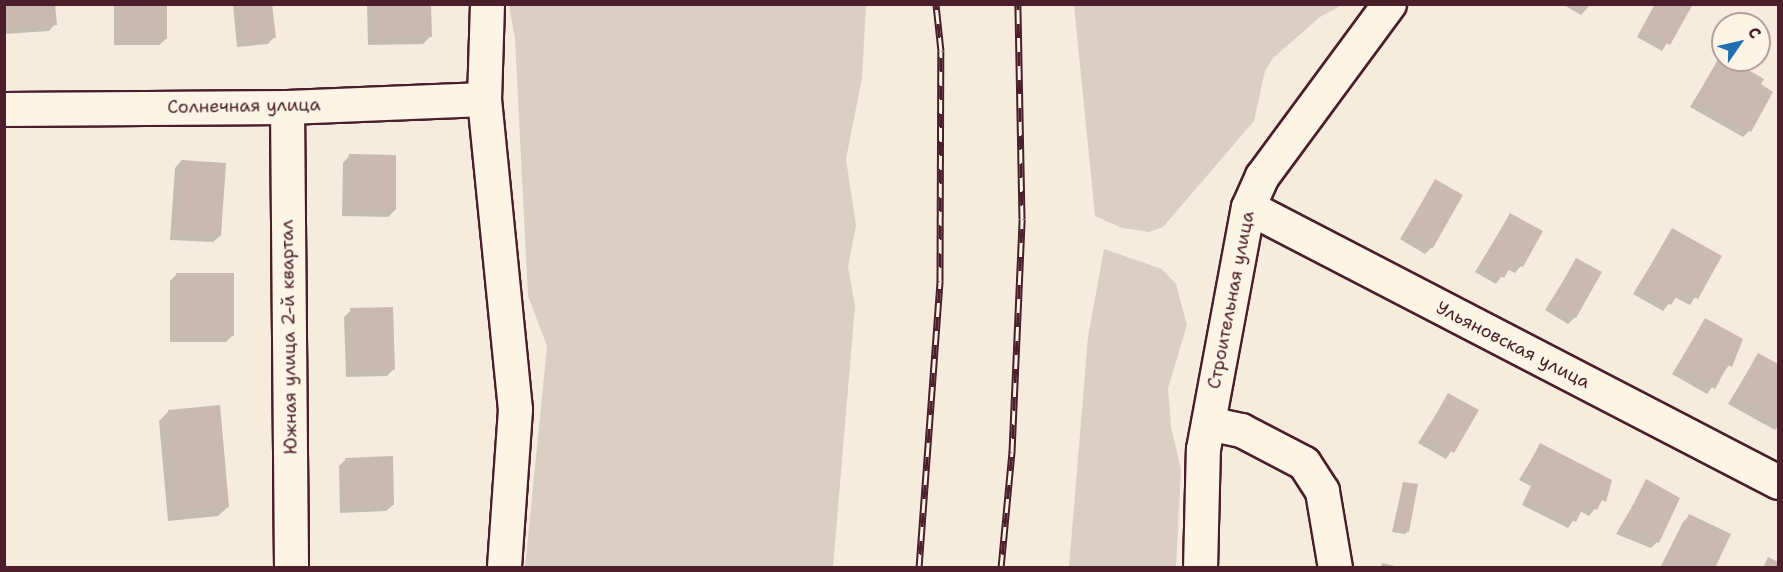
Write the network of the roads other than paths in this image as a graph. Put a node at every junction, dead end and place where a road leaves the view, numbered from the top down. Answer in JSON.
{"nodes":[{"id":1,"x":487,"y":4,"type":"edge"},
{"id":2,"x":1389,"y":4,"type":"edge"},
{"id":3,"x":484,"y":99,"type":"junction"},
{"id":4,"x":287,"y":107,"type":"junction"},
{"id":5,"x":4,"y":109,"type":"edge"},
{"id":6,"x":1248,"y":207,"type":"junction"},
{"id":7,"x":1208,"y":423,"type":"junction"},
{"id":8,"x":1779,"y":482,"type":"edge"},
{"id":9,"x":291,"y":567,"type":"edge"},
{"id":10,"x":504,"y":567,"type":"edge"},
{"id":11,"x":1200,"y":567,"type":"edge"},
{"id":12,"x":1335,"y":567,"type":"edge"}],
"edges":[{"from":1,"to":3,"type":"street"},
{"from":2,"to":6,"type":"street","name":"Строительная улица"},
{"from":3,"to":4,"type":"street","name":"Солнечная улица"},
{"from":3,"to":10,"type":"street"},
{"from":4,"to":5,"type":"street","name":"Солнечная улица"},
{"from":4,"to":9,"type":"street","name":"Южная улица 2-й квартал"},
{"from":6,"to":7,"type":"street","name":"Строительная улица"},
{"from":6,"to":8,"type":"street","name":"Ульяновская улица"},
{"from":7,"to":11,"type":"street","name":"Строительная улица"},
{"from":7,"to":12,"type":"street"}]}
